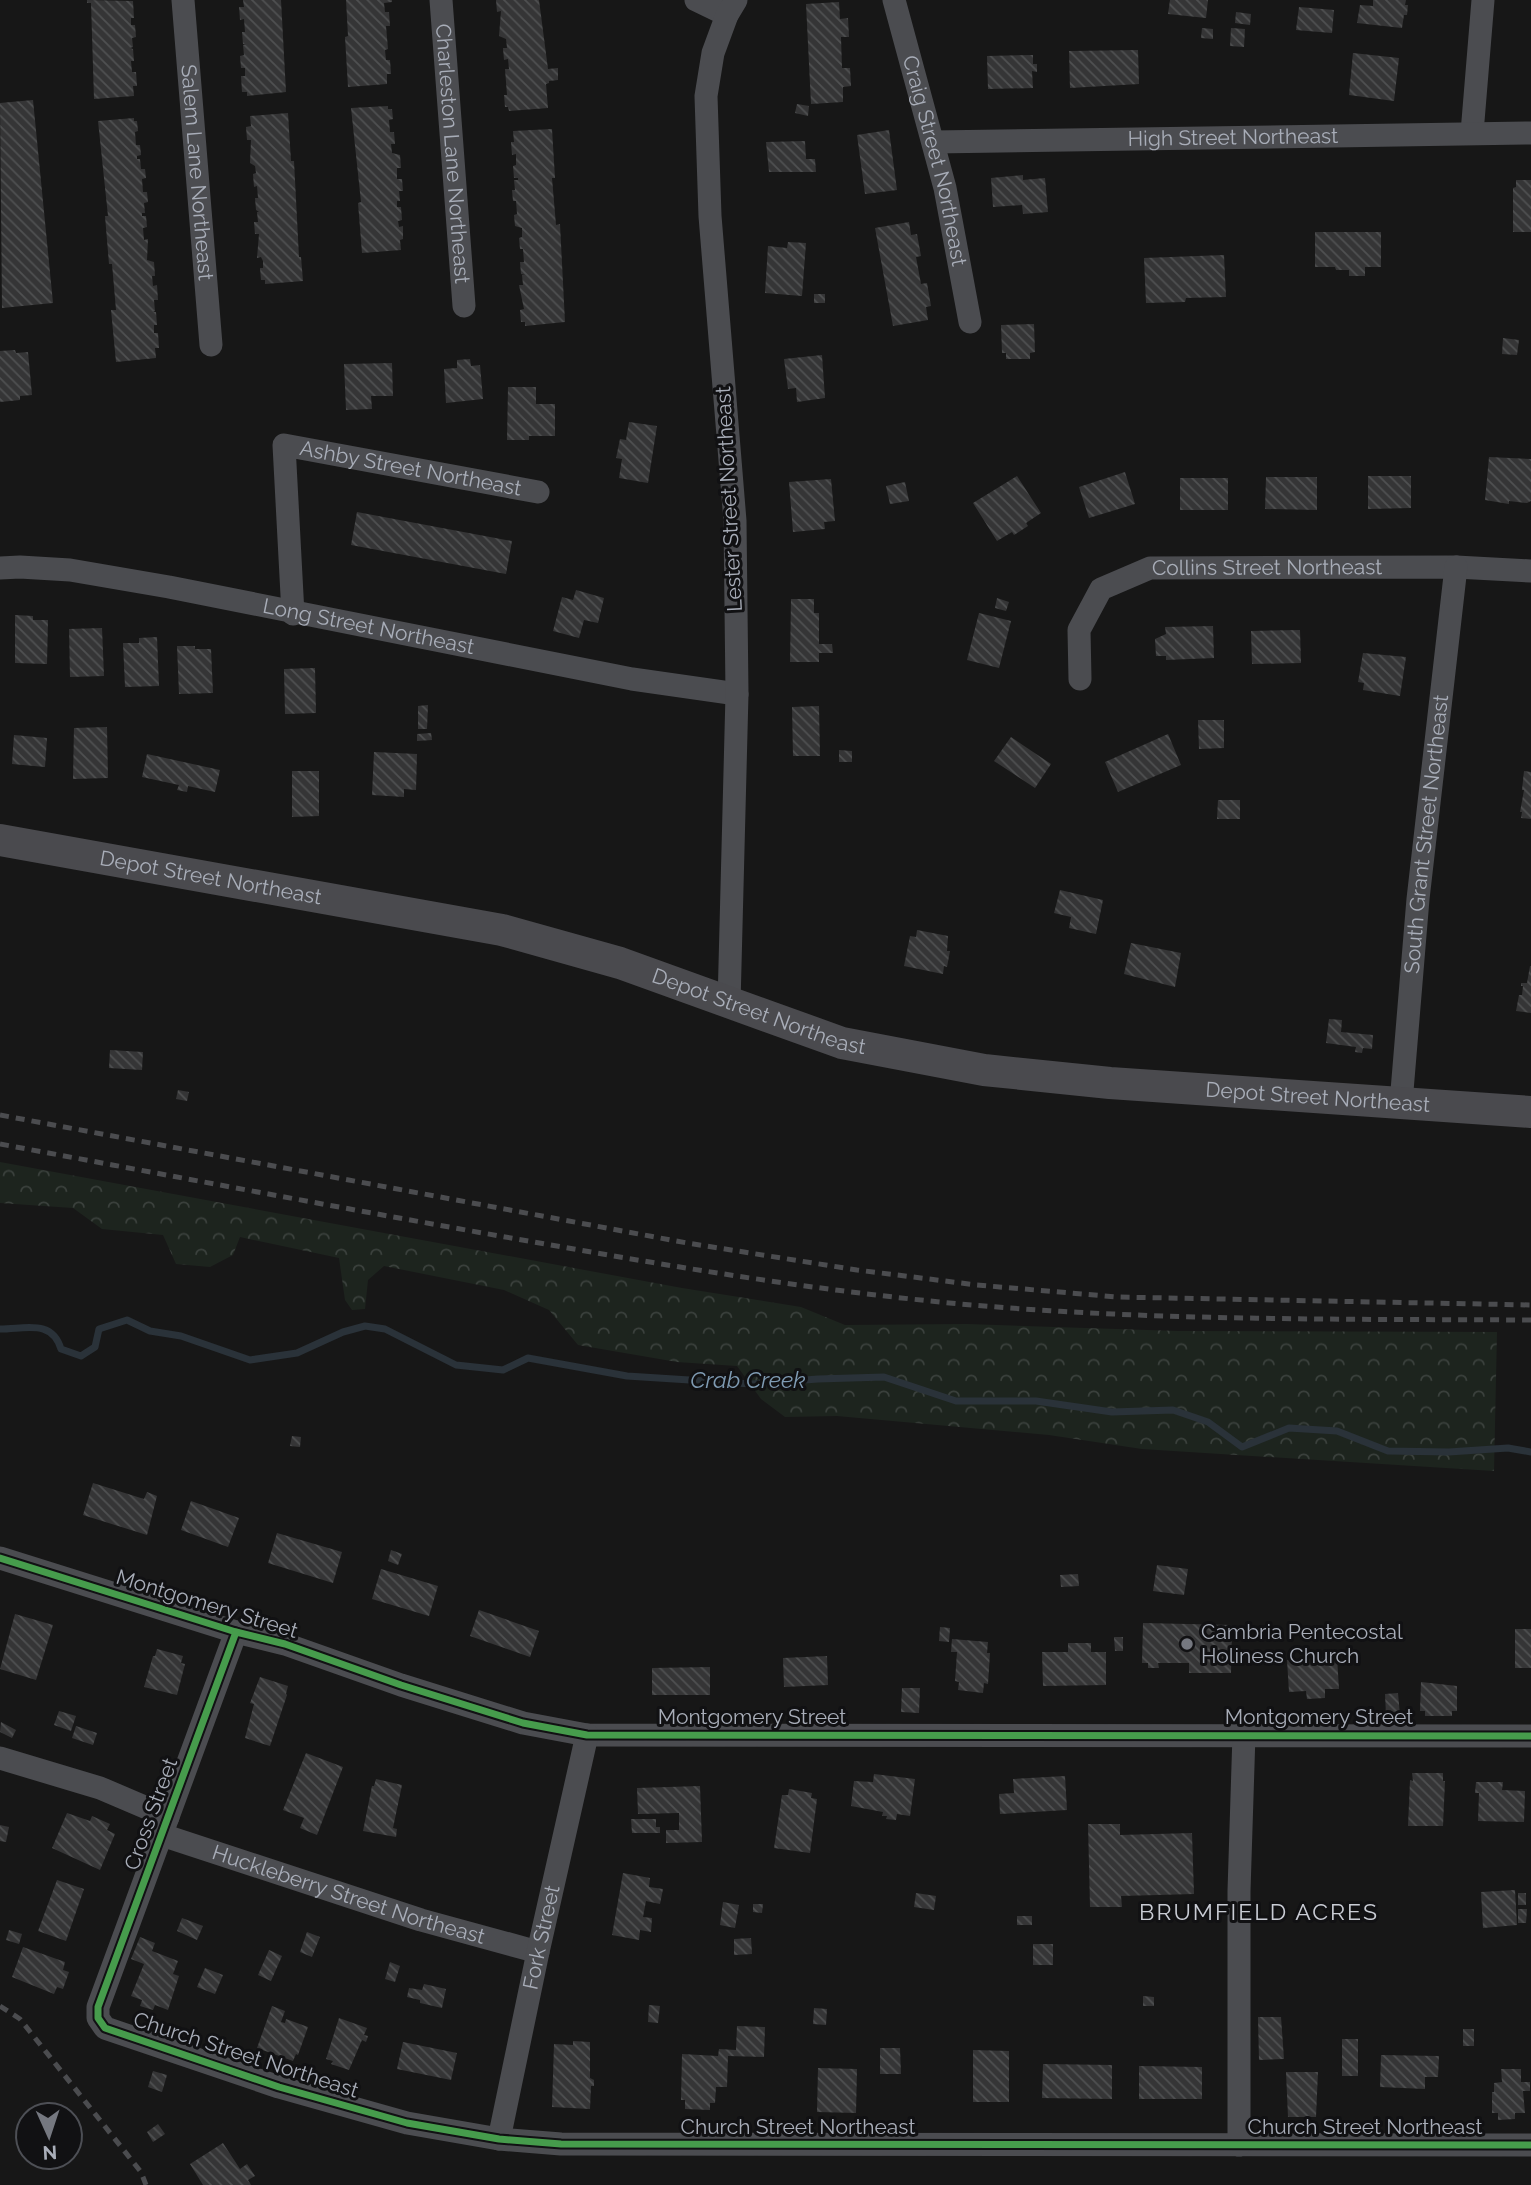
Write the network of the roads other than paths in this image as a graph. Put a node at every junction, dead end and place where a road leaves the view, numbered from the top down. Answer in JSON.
{"nodes":[{"id":1,"x":183,"y":0,"type":"edge"},
{"id":2,"x":441,"y":0,"type":"edge"},
{"id":3,"x":696,"y":0,"type":"edge"},
{"id":4,"x":894,"y":0,"type":"edge"},
{"id":5,"x":1483,"y":0,"type":"edge"},
{"id":6,"x":732,"y":8,"type":"edge"},
{"id":7,"x":1472,"y":133,"type":"junction"},
{"id":8,"x":1531,"y":133,"type":"edge"},
{"id":9,"x":934,"y":142,"type":"junction"},
{"id":10,"x":464,"y":306,"type":"dead end"},
{"id":11,"x":970,"y":322,"type":"dead end"},
{"id":12,"x":211,"y":345,"type":"dead end"},
{"id":13,"x":538,"y":492,"type":"dead end"},
{"id":14,"x":1456,"y":567,"type":"junction"},
{"id":15,"x":0,"y":568,"type":"edge"},
{"id":16,"x":1531,"y":572,"type":"edge"},
{"id":17,"x":293,"y":614,"type":"junction"},
{"id":18,"x":1080,"y":679,"type":"dead end"},
{"id":19,"x":737,"y":694,"type":"junction"},
{"id":20,"x":0,"y":841,"type":"edge"},
{"id":21,"x":729,"y":1004,"type":"junction"},
{"id":22,"x":1401,"y":1103,"type":"junction"},
{"id":23,"x":1531,"y":1112,"type":"edge"},
{"id":24,"x":0,"y":1558,"type":"edge"},
{"id":25,"x":236,"y":1632,"type":"junction"},
{"id":26,"x":1244,"y":1734,"type":"junction"},
{"id":27,"x":587,"y":1735,"type":"junction"},
{"id":28,"x":1531,"y":1736,"type":"edge"},
{"id":29,"x":0,"y":1758,"type":"edge"},
{"id":30,"x":165,"y":1826,"type":"junction"},
{"id":31,"x":538,"y":1952,"type":"junction"},
{"id":32,"x":97,"y":2007,"type":"joint"},
{"id":33,"x":499,"y":2139,"type":"junction"},
{"id":34,"x":1239,"y":2145,"type":"junction"},
{"id":35,"x":1531,"y":2145,"type":"edge"}],
"edges":[{"from":1,"to":12,"type":"street","name":"Salem Lane Northeast"},
{"from":2,"to":10,"type":"street","name":"Charleston Lane Northeast"},
{"from":3,"to":6,"type":"street"},
{"from":4,"to":9,"type":"street","name":"Craig Street Northeast"},
{"from":5,"to":7,"type":"street"},
{"from":6,"to":19,"type":"street","name":"Lester Street Northeast"},
{"from":7,"to":8,"type":"street","name":"High Street Northeast"},
{"from":7,"to":9,"type":"street","name":"High Street Northeast"},
{"from":9,"to":11,"type":"street","name":"Craig Street Northeast"},
{"from":13,"to":17,"type":"street","name":"Ashby Street Northeast"},
{"from":14,"to":16,"type":"street","name":"Collins Street Northeast"},
{"from":14,"to":18,"type":"street","name":"Collins Street Northeast"},
{"from":14,"to":22,"type":"street","name":"South Grant Street Northeast"},
{"from":15,"to":17,"type":"street","name":"Long Street Northeast"},
{"from":17,"to":19,"type":"street","name":"Long Street Northeast"},
{"from":19,"to":21,"type":"street","name":"Lester Street Northeast"},
{"from":20,"to":21,"type":"main road","name":"Depot Street Northeast"},
{"from":21,"to":22,"type":"main road","name":"Depot Street Northeast"},
{"from":22,"to":23,"type":"main road","name":"Depot Street Northeast"},
{"from":24,"to":25,"type":"street","name":"Montgomery Street"},
{"from":25,"to":27,"type":"street","name":"Montgomery Street"},
{"from":25,"to":30,"type":"street","name":"Cross Street"},
{"from":26,"to":27,"type":"street","name":"Montgomery Street"},
{"from":26,"to":28,"type":"street","name":"Montgomery Street"},
{"from":26,"to":34,"type":"street"},
{"from":27,"to":31,"type":"street","name":"Fork Street"},
{"from":29,"to":30,"type":"street","name":"Huckleberry Street Northeast"},
{"from":30,"to":31,"type":"street","name":"Huckleberry Street Northeast"},
{"from":30,"to":32,"type":"street","name":"Cross Street"},
{"from":31,"to":33,"type":"street","name":"Fork Street"},
{"from":32,"to":33,"type":"street","name":"Church Street Northeast"},
{"from":33,"to":34,"type":"street","name":"Church Street Northeast"},
{"from":34,"to":35,"type":"street","name":"Church Street Northeast"}]}
